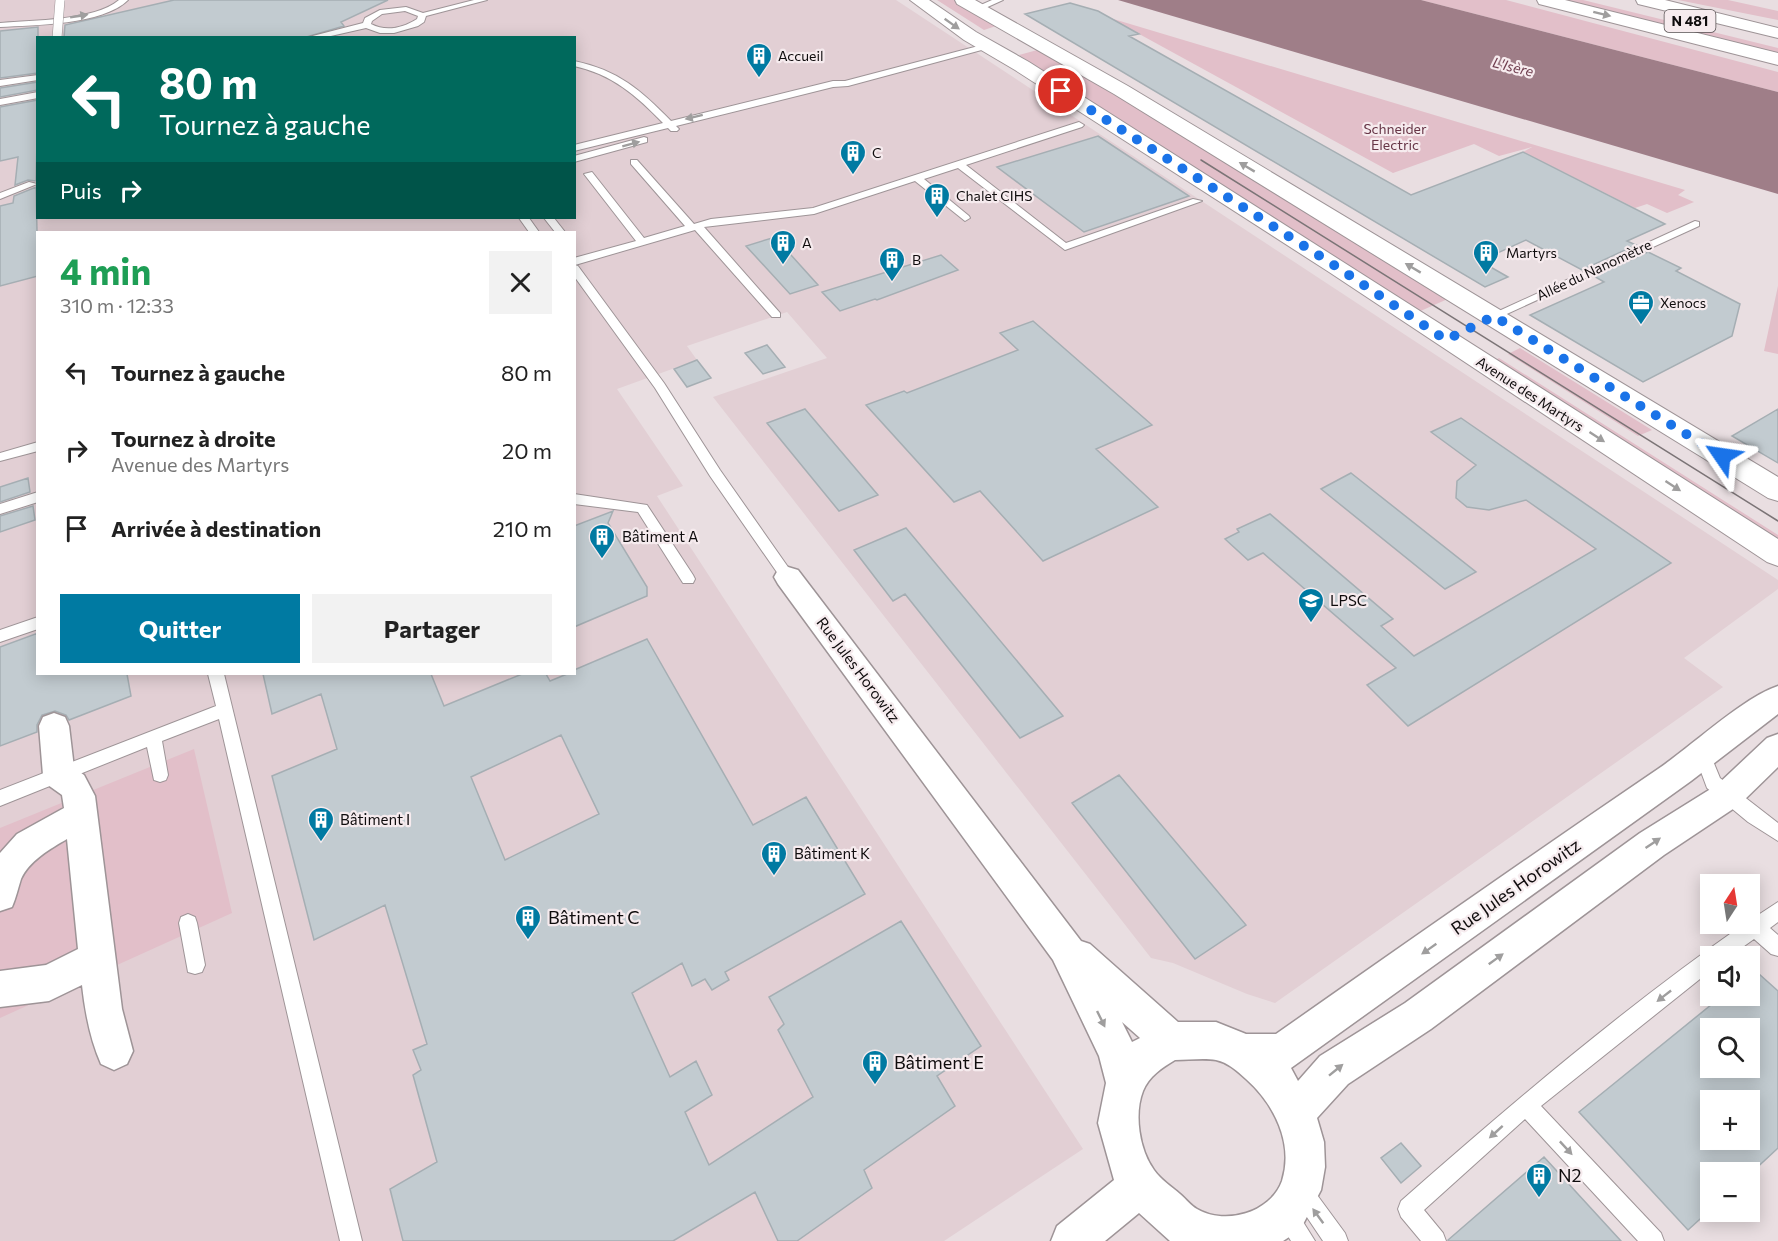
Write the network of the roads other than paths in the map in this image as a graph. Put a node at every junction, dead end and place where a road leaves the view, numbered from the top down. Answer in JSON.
{"nodes":[{"id":1,"x":60,"y":0,"type":"edge"},
{"id":2,"x":124,"y":0,"type":"edge"},
{"id":3,"x":483,"y":0,"type":"edge"},
{"id":4,"x":918,"y":0,"type":"edge"},
{"id":5,"x":999,"y":0,"type":"edge"},
{"id":6,"x":1545,"y":0,"type":"edge"},
{"id":7,"x":1602,"y":0,"type":"edge"},
{"id":8,"x":1644,"y":0,"type":"edge"},
{"id":9,"x":1668,"y":0,"type":"edge"},
{"id":10,"x":970,"y":4,"type":"edge"},
{"id":11,"x":422,"y":15,"type":"junction"},
{"id":12,"x":1778,"y":23,"type":"edge"},
{"id":13,"x":0,"y":25,"type":"edge"},
{"id":14,"x":367,"y":25,"type":"junction"},
{"id":15,"x":407,"y":28,"type":"junction"},
{"id":16,"x":1778,"y":33,"type":"edge"},
{"id":17,"x":398,"y":34,"type":"edge"},
{"id":18,"x":1026,"y":35,"type":"junction"},
{"id":19,"x":57,"y":36,"type":"edge"},
{"id":20,"x":318,"y":36,"type":"edge"},
{"id":21,"x":413,"y":36,"type":"edge"},
{"id":22,"x":1778,"y":43,"type":"edge"},
{"id":23,"x":986,"y":46,"type":"junction"},
{"id":24,"x":1778,"y":59,"type":"edge"},
{"id":25,"x":576,"y":63,"type":"edge"},
{"id":26,"x":36,"y":77,"type":"edge"},
{"id":27,"x":0,"y":83,"type":"edge"},
{"id":28,"x":845,"y":84,"type":"junction"},
{"id":29,"x":36,"y":95,"type":"edge"},
{"id":30,"x":0,"y":102,"type":"edge"},
{"id":31,"x":668,"y":123,"type":"junction"},
{"id":32,"x":1079,"y":125,"type":"dead end"},
{"id":33,"x":676,"y":131,"type":"junction"},
{"id":34,"x":576,"y":147,"type":"edge"},
{"id":35,"x":576,"y":158,"type":"edge"},
{"id":36,"x":634,"y":162,"type":"dead end"},
{"id":37,"x":958,"y":163,"type":"junction"},
{"id":38,"x":589,"y":174,"type":"dead end"},
{"id":39,"x":916,"y":177,"type":"junction"},
{"id":40,"x":32,"y":184,"type":"dead end"},
{"id":41,"x":0,"y":196,"type":"edge"},
{"id":42,"x":1197,"y":201,"type":"dead end"},
{"id":43,"x":965,"y":218,"type":"dead end"},
{"id":44,"x":550,"y":219,"type":"edge"},
{"id":45,"x":1695,"y":224,"type":"dead end"},
{"id":46,"x":694,"y":226,"type":"junction"},
{"id":47,"x":559,"y":231,"type":"edge"},
{"id":48,"x":642,"y":242,"type":"junction"},
{"id":49,"x":576,"y":259,"type":"edge"},
{"id":50,"x":576,"y":271,"type":"edge"},
{"id":51,"x":776,"y":315,"type":"dead end"},
{"id":52,"x":1494,"y":316,"type":"junction"},
{"id":53,"x":1446,"y":340,"type":"junction"},
{"id":54,"x":36,"y":447,"type":"edge"},
{"id":55,"x":0,"y":457,"type":"edge"},
{"id":56,"x":1778,"y":491,"type":"edge"},
{"id":57,"x":36,"y":497,"type":"edge"},
{"id":58,"x":576,"y":499,"type":"edge"},
{"id":59,"x":0,"y":509,"type":"edge"},
{"id":60,"x":1778,"y":554,"type":"edge"},
{"id":61,"x":788,"y":577,"type":"joint"},
{"id":62,"x":688,"y":579,"type":"dead end"},
{"id":63,"x":36,"y":624,"type":"edge"},
{"id":64,"x":0,"y":636,"type":"edge"},
{"id":65,"x":216,"y":675,"type":"edge"},
{"id":66,"x":1778,"y":698,"type":"edge"},
{"id":67,"x":225,"y":710,"type":"junction"},
{"id":68,"x":54,"y":726,"type":"dead end"},
{"id":69,"x":153,"y":738,"type":"junction"},
{"id":70,"x":1713,"y":744,"type":"junction"},
{"id":71,"x":1778,"y":747,"type":"edge"},
{"id":72,"x":59,"y":775,"type":"junction"},
{"id":73,"x":160,"y":776,"type":"dead end"},
{"id":74,"x":1728,"y":795,"type":"junction"},
{"id":75,"x":0,"y":798,"type":"edge"},
{"id":76,"x":81,"y":816,"type":"junction"},
{"id":77,"x":1778,"y":833,"type":"edge"},
{"id":78,"x":0,"y":895,"type":"edge"},
{"id":79,"x":1778,"y":911,"type":"edge"},
{"id":80,"x":188,"y":923,"type":"dead end"},
{"id":81,"x":1760,"y":925,"type":"edge"},
{"id":82,"x":1760,"y":931,"type":"edge"},
{"id":83,"x":1747,"y":934,"type":"edge"},
{"id":84,"x":1730,"y":946,"type":"edge"},
{"id":85,"x":1778,"y":947,"type":"edge"},
{"id":86,"x":1066,"y":948,"type":"junction"},
{"id":87,"x":98,"y":958,"type":"junction"},
{"id":88,"x":195,"y":965,"type":"dead end"},
{"id":89,"x":1700,"y":967,"type":"edge"},
{"id":90,"x":0,"y":989,"type":"edge"},
{"id":91,"x":1172,"y":1041,"type":"junction"},
{"id":92,"x":114,"y":1051,"type":"dead end"},
{"id":93,"x":1246,"y":1053,"type":"junction"},
{"id":94,"x":1125,"y":1083,"type":"junction"},
{"id":95,"x":1526,"y":1105,"type":"junction"},
{"id":96,"x":1296,"y":1113,"type":"junction"},
{"id":97,"x":1140,"y":1186,"type":"junction"},
{"id":98,"x":1296,"y":1215,"type":"edge"},
{"id":99,"x":351,"y":1241,"type":"edge"},
{"id":100,"x":1072,"y":1241,"type":"edge"},
{"id":101,"x":1337,"y":1241,"type":"edge"},
{"id":102,"x":1435,"y":1241,"type":"edge"},
{"id":103,"x":1653,"y":1241,"type":"edge"}],
"edges":[{"from":1,"to":19,"type":"lane","bridge":true},
{"from":13,"to":2,"type":"lane","one_way":true},
{"from":3,"to":11,"type":"lane"},
{"from":4,"to":23,"type":"main road","name":"Avenue des Martyrs","one_way":true},
{"from":5,"to":10,"type":"lane"},
{"from":6,"to":24,"type":"main road","one_way":true},
{"from":7,"to":22,"type":"main road","number":"N 481"},
{"from":8,"to":16,"type":"main road","number":"N 481"},
{"from":9,"to":12,"type":"main road"},
{"from":10,"to":18,"type":"main road"},
{"from":11,"to":14,"type":"lane"},
{"from":11,"to":15,"type":"lane"},
{"from":14,"to":17,"type":"lane"},
{"from":14,"to":20,"type":"lane"},
{"from":15,"to":17,"type":"lane"},
{"from":15,"to":21,"type":"lane"},
{"from":18,"to":23,"type":"main road"},
{"from":52,"to":18,"type":"main road","one_way":true},
{"from":23,"to":28,"type":"lane"},
{"from":23,"to":53,"type":"main road","name":"Avenue des Martyrs"},
{"from":25,"to":31,"type":"lane"},
{"from":26,"to":27,"type":"lane"},
{"from":28,"to":31,"type":"lane","one_way":true},
{"from":28,"to":33,"type":"lane"},
{"from":29,"to":30,"type":"lane"},
{"from":31,"to":33,"type":"lane"},
{"from":31,"to":34,"type":"lane"},
{"from":32,"to":37,"type":"lane"},
{"from":35,"to":33,"type":"lane","one_way":true},
{"from":36,"to":46,"type":"lane"},
{"from":37,"to":39,"type":"lane"},
{"from":37,"to":42,"type":"lane"},
{"from":38,"to":48,"type":"lane"},
{"from":39,"to":43,"type":"lane"},
{"from":39,"to":46,"type":"lane"},
{"from":40,"to":41,"type":"lane"},
{"from":44,"to":47,"type":"lane"},
{"from":45,"to":52,"type":"lane","name":"Allée du Nanomètre"},
{"from":46,"to":48,"type":"lane"},
{"from":46,"to":51,"type":"lane"},
{"from":48,"to":49,"type":"lane"},
{"from":50,"to":61,"type":"lane","name":"Rue Jules Horowitz"},
{"from":52,"to":53,"type":"main road"},
{"from":52,"to":56,"type":"main road"},
{"from":53,"to":60,"type":"main road","name":"Avenue des Martyrs","one_way":true},
{"from":54,"to":55,"type":"lane"},
{"from":57,"to":59,"type":"lane"},
{"from":58,"to":62,"type":"lane"},
{"from":61,"to":86,"type":"street","name":"Rue Jules Horowitz"},
{"from":63,"to":64,"type":"lane"},
{"from":65,"to":67,"type":"lane"},
{"from":66,"to":70,"type":"street","name":"Rue Jules Horowitz"},
{"from":67,"to":69,"type":"lane"},
{"from":67,"to":99,"type":"lane"},
{"from":68,"to":72,"type":"street"},
{"from":69,"to":72,"type":"lane"},
{"from":69,"to":73,"type":"lane"},
{"from":70,"to":74,"type":"lane"},
{"from":70,"to":93,"type":"street","name":"Rue Jules Horowitz","one_way":true},
{"from":71,"to":74,"type":"street"},
{"from":72,"to":75,"type":"lane"},
{"from":72,"to":76,"type":"street"},
{"from":74,"to":77,"type":"lane"},
{"from":96,"to":74,"type":"street","one_way":true},
{"from":76,"to":78,"type":"street"},
{"from":76,"to":87,"type":"street"},
{"from":79,"to":81,"type":"lane"},
{"from":80,"to":88,"type":"lane"},
{"from":82,"to":85,"type":"lane"},
{"from":83,"to":84,"type":"lane"},
{"from":86,"to":91,"type":"street","name":"Rue Jules Horowitz"},
{"from":86,"to":94,"type":"street","name":"Rue Jules Horowitz","one_way":true},
{"from":87,"to":90,"type":"street"},
{"from":87,"to":92,"type":"street"},
{"from":89,"to":95,"type":"lane","one_way":true},
{"from":91,"to":93,"type":"street"},
{"from":91,"to":94,"type":"street"},
{"from":93,"to":96,"type":"street"},
{"from":94,"to":97,"type":"street"},
{"from":95,"to":102,"type":"lane","one_way":true},
{"from":95,"to":103,"type":"lane","one_way":true},
{"from":96,"to":98,"type":"street"},
{"from":97,"to":98,"type":"street"},
{"from":97,"to":100,"type":"street"},
{"from":101,"to":98,"type":"lane","one_way":true}]}
